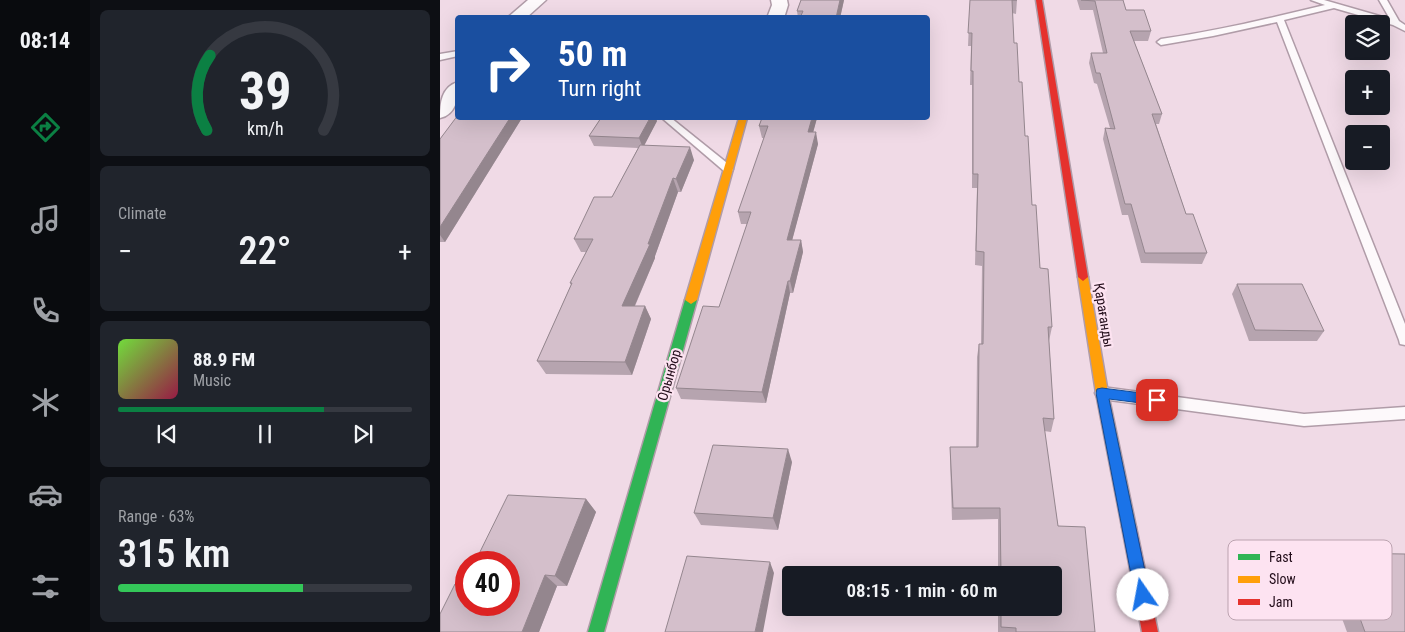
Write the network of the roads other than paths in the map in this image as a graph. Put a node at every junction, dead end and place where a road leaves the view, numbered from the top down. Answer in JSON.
{"nodes":[{"id":1,"x":538,"y":0,"type":"edge"},
{"id":2,"x":779,"y":0,"type":"edge"},
{"id":3,"x":1039,"y":0,"type":"edge"},
{"id":4,"x":1315,"y":0,"type":"edge"},
{"id":5,"x":1383,"y":0,"type":"edge"},
{"id":6,"x":1333,"y":6,"type":"junction"},
{"id":7,"x":519,"y":15,"type":"edge"},
{"id":8,"x":776,"y":15,"type":"edge"},
{"id":9,"x":1279,"y":18,"type":"junction"},
{"id":10,"x":1396,"y":23,"type":"junction"},
{"id":11,"x":1405,"y":29,"type":"edge"},
{"id":12,"x":1161,"y":42,"type":"dead end"},
{"id":13,"x":455,"y":54,"type":"edge"},
{"id":14,"x":440,"y":57,"type":"edge"},
{"id":15,"x":455,"y":92,"type":"edge"},
{"id":16,"x":440,"y":112,"type":"edge"},
{"id":17,"x":668,"y":120,"type":"edge"},
{"id":18,"x":742,"y":120,"type":"edge"},
{"id":19,"x":728,"y":169,"type":"junction"},
{"id":20,"x":1405,"y":340,"type":"edge"},
{"id":21,"x":1102,"y":393,"type":"junction"},
{"id":22,"x":1405,"y":413,"type":"edge"},
{"id":23,"x":596,"y":632,"type":"edge"},
{"id":24,"x":1150,"y":632,"type":"edge"}],
"edges":[{"from":1,"to":7,"type":"street"},
{"from":2,"to":8,"type":"street"},
{"from":3,"to":21,"type":"street","name":"Қарағанды"},
{"from":4,"to":6,"type":"lane"},
{"from":5,"to":10,"type":"lane"},
{"from":6,"to":9,"type":"lane"},
{"from":6,"to":10,"type":"lane"},
{"from":9,"to":12,"type":"lane"},
{"from":9,"to":20,"type":"lane"},
{"from":10,"to":11,"type":"lane"},
{"from":13,"to":14,"type":"lane"},
{"from":15,"to":16,"type":"street"},
{"from":17,"to":19,"type":"lane"},
{"from":18,"to":19,"type":"street","name":"Орынбор"},
{"from":19,"to":23,"type":"street","name":"Орынбор"},
{"from":21,"to":22,"type":"lane"},
{"from":21,"to":24,"type":"street","name":"Қарағанды"}]}
